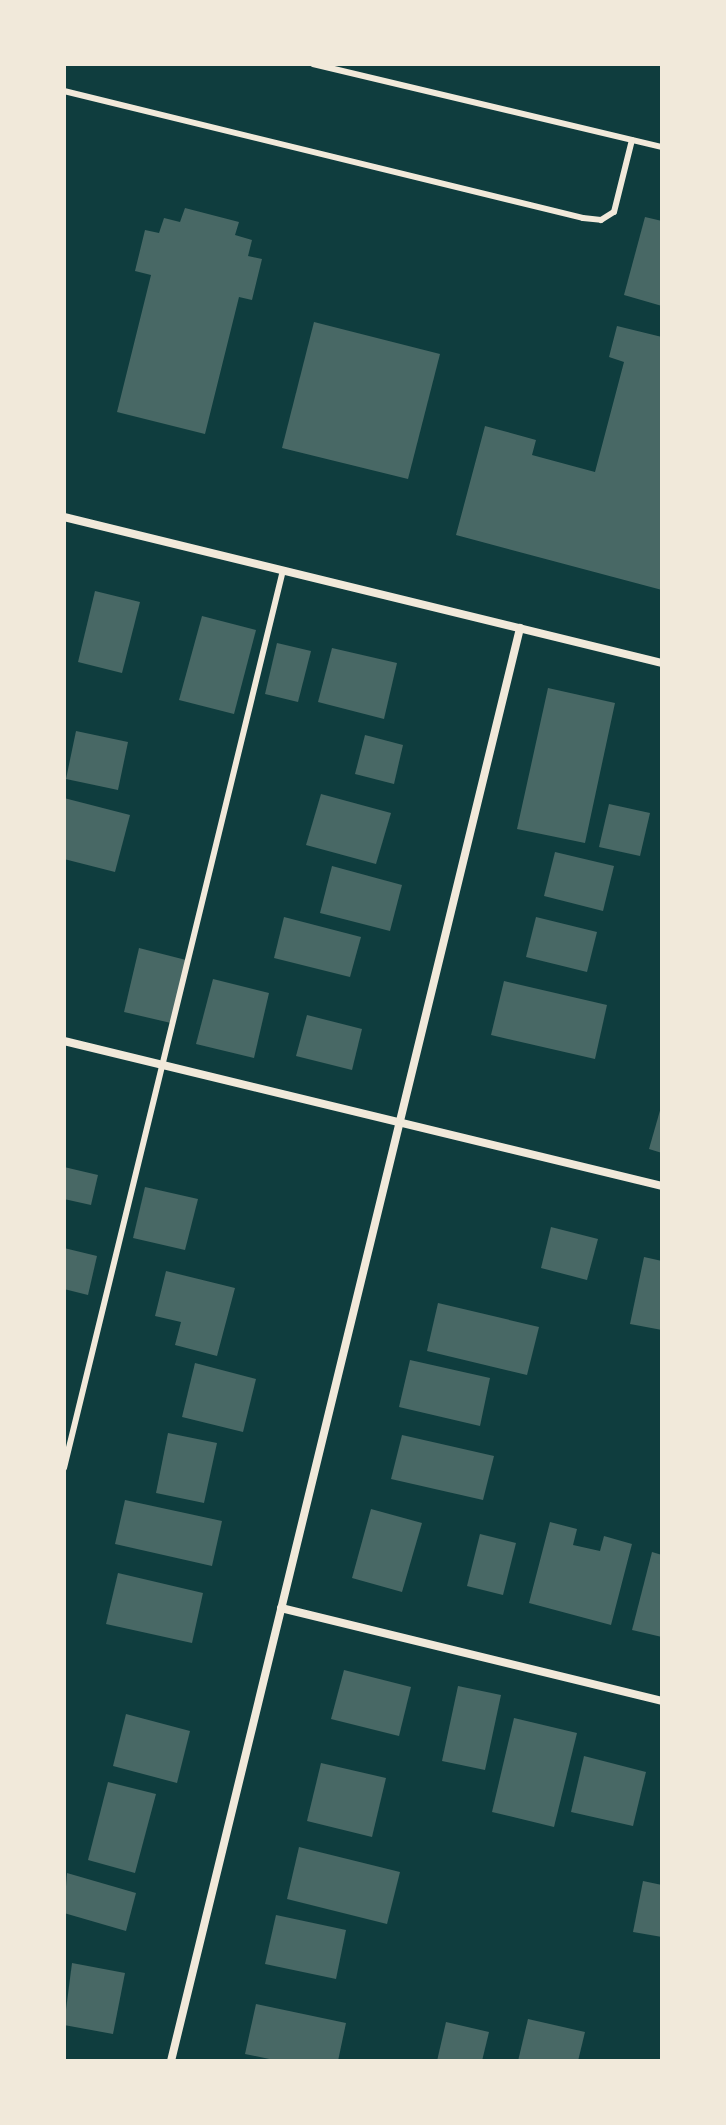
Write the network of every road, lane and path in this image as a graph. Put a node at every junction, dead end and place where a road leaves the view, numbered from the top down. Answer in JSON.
{"nodes":[{"id":1,"x":313,"y":64,"type":"edge"},
{"id":2,"x":64,"y":91,"type":"edge"},
{"id":3,"x":632,"y":140,"type":"junction"},
{"id":4,"x":662,"y":147,"type":"edge"},
{"id":5,"x":64,"y":517,"type":"edge"},
{"id":6,"x":283,"y":570,"type":"junction"},
{"id":7,"x":520,"y":628,"type":"junction"},
{"id":8,"x":662,"y":663,"type":"edge"},
{"id":9,"x":64,"y":1041,"type":"edge"},
{"id":10,"x":162,"y":1065,"type":"junction"},
{"id":11,"x":400,"y":1123,"type":"junction"},
{"id":12,"x":662,"y":1186,"type":"edge"},
{"id":13,"x":64,"y":1468,"type":"edge"},
{"id":14,"x":281,"y":1608,"type":"junction"},
{"id":15,"x":662,"y":1701,"type":"edge"},
{"id":16,"x":171,"y":2061,"type":"edge"}],
"edges":[{"from":1,"to":3,"type":"lane"},
{"from":2,"to":3,"type":"lane"},
{"from":3,"to":4,"type":"lane"},
{"from":5,"to":6,"type":"street"},
{"from":6,"to":7,"type":"street"},
{"from":6,"to":10,"type":"lane"},
{"from":7,"to":8,"type":"street"},
{"from":7,"to":11,"type":"street"},
{"from":9,"to":10,"type":"street"},
{"from":10,"to":11,"type":"street"},
{"from":10,"to":13,"type":"lane"},
{"from":11,"to":12,"type":"street"},
{"from":11,"to":14,"type":"street"},
{"from":14,"to":15,"type":"street"},
{"from":14,"to":16,"type":"street"}]}
